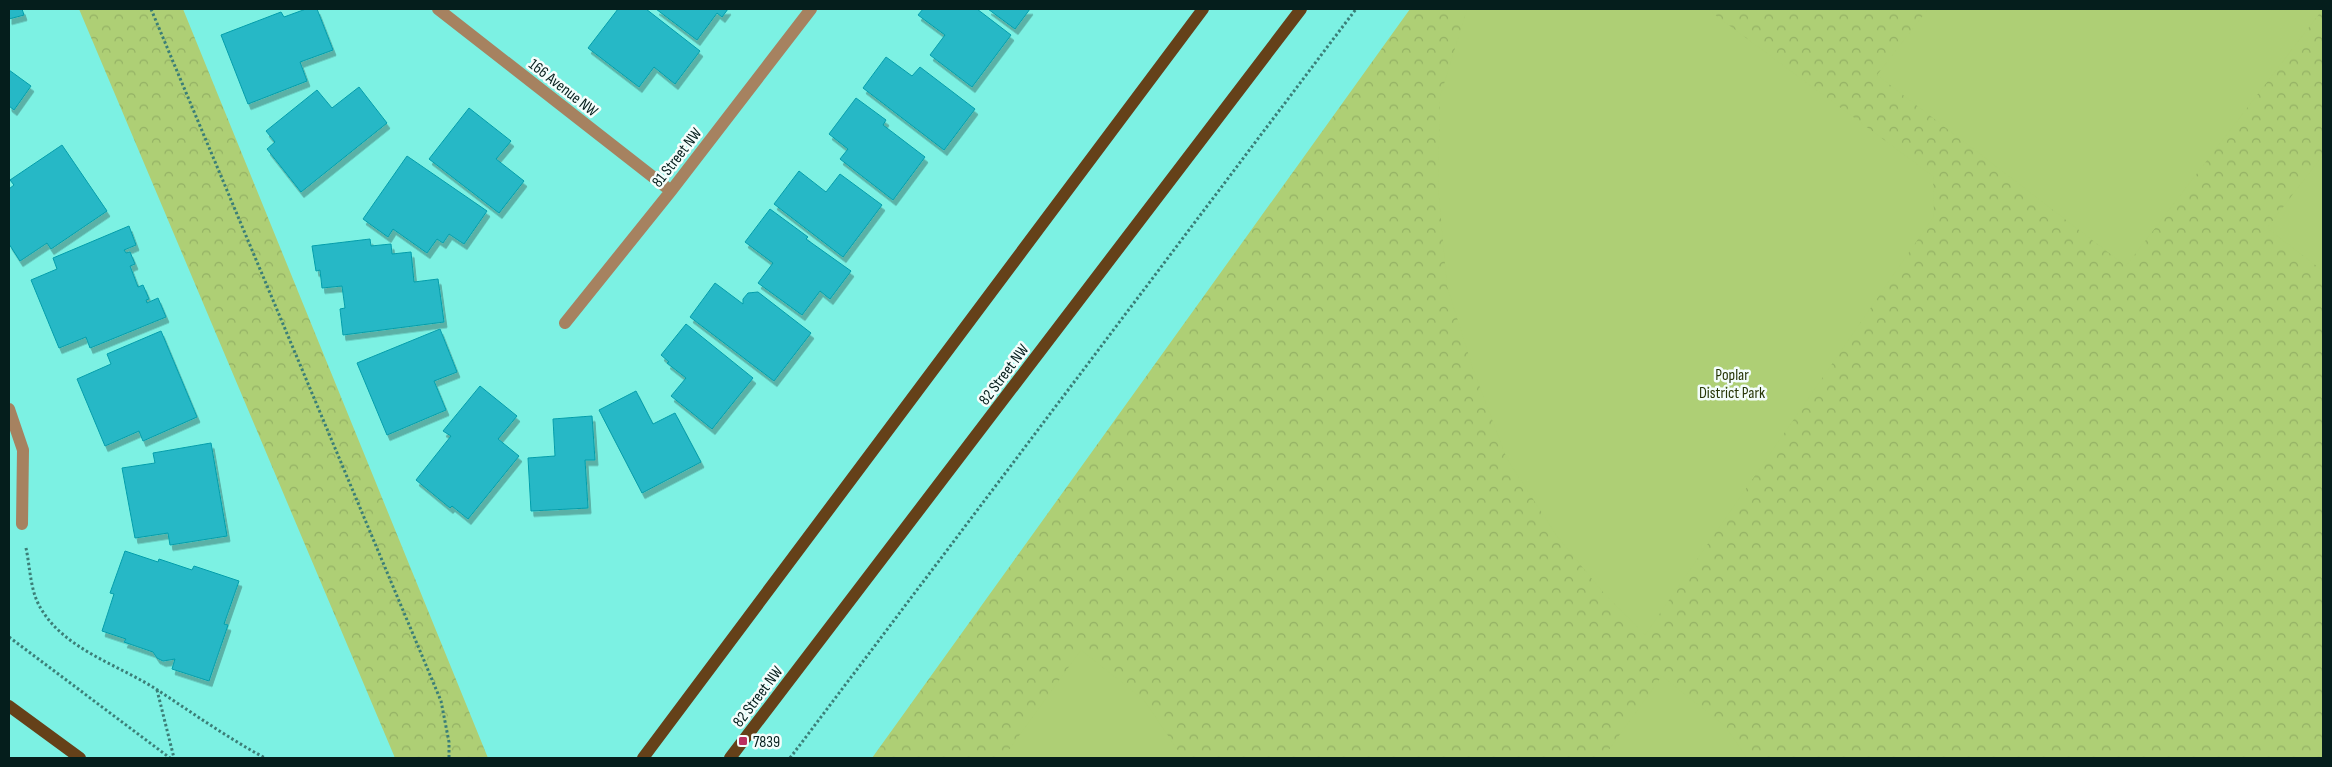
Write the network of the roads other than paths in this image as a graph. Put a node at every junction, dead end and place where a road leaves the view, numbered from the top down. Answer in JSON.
{"nodes":[{"id":1,"x":438,"y":9,"type":"edge"},
{"id":2,"x":811,"y":9,"type":"edge"},
{"id":3,"x":1203,"y":9,"type":"edge"},
{"id":4,"x":1301,"y":9,"type":"edge"},
{"id":5,"x":671,"y":191,"type":"junction"},
{"id":6,"x":565,"y":323,"type":"dead end"},
{"id":7,"x":9,"y":409,"type":"edge"},
{"id":8,"x":22,"y":524,"type":"road end"},
{"id":9,"x":9,"y":706,"type":"edge"},
{"id":10,"x":80,"y":758,"type":"edge"},
{"id":11,"x":643,"y":758,"type":"edge"},
{"id":12,"x":730,"y":758,"type":"edge"}],
"edges":[{"from":1,"to":5,"type":"street","name":"166 Avenue NW"},
{"from":2,"to":5,"type":"street","name":"81 Street NW"},
{"from":3,"to":11,"type":"main road"},
{"from":4,"to":12,"type":"main road","name":"82 Street NW"},
{"from":5,"to":6,"type":"street","name":"81 Street NW"},
{"from":7,"to":8,"type":"street"},
{"from":9,"to":10,"type":"main road"}]}
